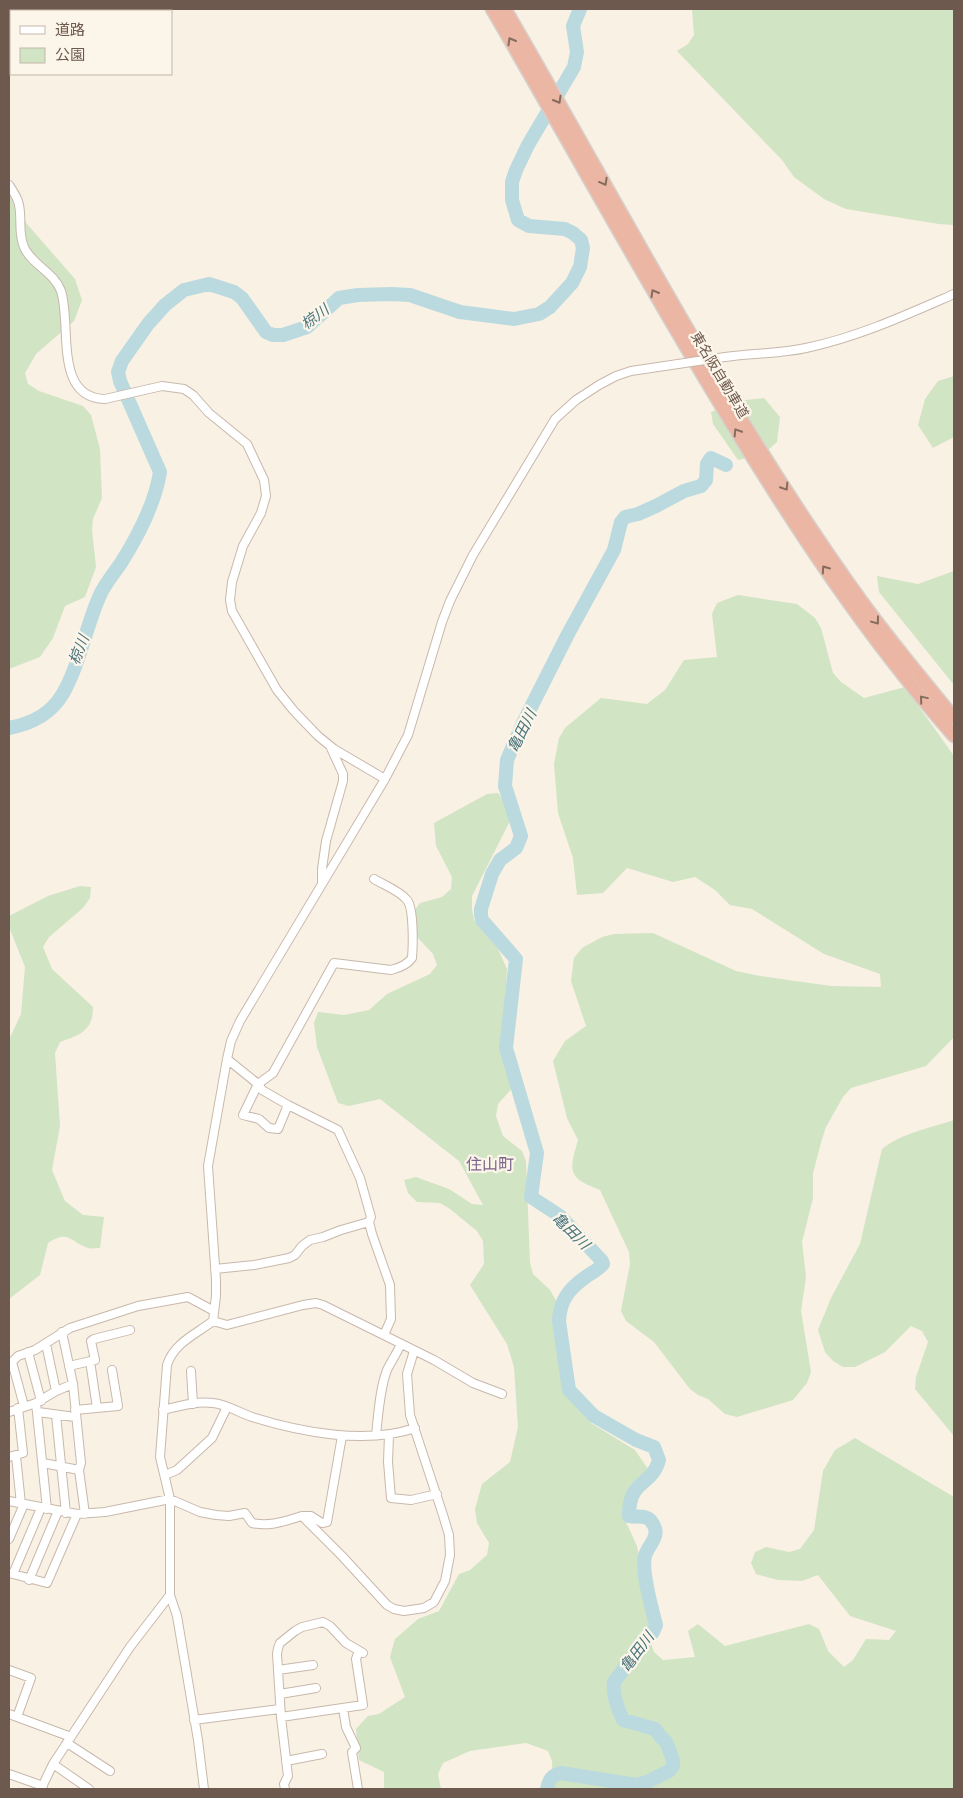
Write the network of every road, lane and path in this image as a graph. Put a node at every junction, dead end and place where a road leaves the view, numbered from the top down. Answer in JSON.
{"nodes":[{"id":1,"x":492,"y":9,"type":"edge"},
{"id":2,"x":505,"y":9,"type":"edge"},
{"id":3,"x":576,"y":143,"type":"junction"},
{"id":4,"x":9,"y":185,"type":"edge"},
{"id":5,"x":954,"y":294,"type":"edge"},
{"id":6,"x":954,"y":718,"type":"edge"},
{"id":7,"x":954,"y":736,"type":"edge"},
{"id":8,"x":330,"y":746,"type":"junction"},
{"id":9,"x":385,"y":779,"type":"junction"},
{"id":10,"x":374,"y":879,"type":"dead end"},
{"id":11,"x":322,"y":885,"type":"junction"},
{"id":12,"x":227,"y":1059,"type":"junction"},
{"id":13,"x":258,"y":1084,"type":"junction"},
{"id":14,"x":288,"y":1105,"type":"junction"},
{"id":15,"x":369,"y":1222,"type":"junction"},
{"id":16,"x":215,"y":1269,"type":"junction"},
{"id":17,"x":214,"y":1311,"type":"junction"},
{"id":18,"x":212,"y":1321,"type":"junction"},
{"id":19,"x":130,"y":1330,"type":"dead end"},
{"id":20,"x":62,"y":1332,"type":"junction"},
{"id":21,"x":384,"y":1335,"type":"junction"},
{"id":22,"x":46,"y":1344,"type":"junction"},
{"id":23,"x":401,"y":1344,"type":"junction"},
{"id":24,"x":414,"y":1351,"type":"junction"},
{"id":25,"x":28,"y":1352,"type":"junction"},
{"id":26,"x":90,"y":1361,"type":"junction"},
{"id":27,"x":10,"y":1363,"type":"edge"},
{"id":28,"x":70,"y":1366,"type":"junction"},
{"id":29,"x":112,"y":1370,"type":"dead end"},
{"id":30,"x":191,"y":1371,"type":"dead end"},
{"id":31,"x":72,"y":1384,"type":"junction"},
{"id":32,"x":56,"y":1391,"type":"junction"},
{"id":33,"x":502,"y":1394,"type":"dead end"},
{"id":34,"x":38,"y":1402,"type":"junction"},
{"id":35,"x":193,"y":1404,"type":"junction"},
{"id":36,"x":21,"y":1407,"type":"junction"},
{"id":37,"x":97,"y":1408,"type":"junction"},
{"id":38,"x":227,"y":1408,"type":"junction"},
{"id":39,"x":164,"y":1410,"type":"junction"},
{"id":40,"x":9,"y":1412,"type":"edge"},
{"id":41,"x":38,"y":1412,"type":"junction"},
{"id":42,"x":75,"y":1413,"type":"junction"},
{"id":43,"x":56,"y":1416,"type":"junction"},
{"id":44,"x":415,"y":1428,"type":"junction"},
{"id":45,"x":376,"y":1435,"type":"junction"},
{"id":46,"x":389,"y":1435,"type":"junction"},
{"id":47,"x":342,"y":1436,"type":"junction"},
{"id":48,"x":12,"y":1456,"type":"edge"},
{"id":49,"x":43,"y":1463,"type":"junction"},
{"id":50,"x":61,"y":1466,"type":"junction"},
{"id":51,"x":79,"y":1470,"type":"junction"},
{"id":52,"x":165,"y":1475,"type":"junction"},
{"id":53,"x":437,"y":1494,"type":"junction"},
{"id":54,"x":170,"y":1499,"type":"junction"},
{"id":55,"x":9,"y":1501,"type":"edge"},
{"id":56,"x":22,"y":1504,"type":"junction"},
{"id":57,"x":44,"y":1508,"type":"junction"},
{"id":58,"x":62,"y":1512,"type":"junction"},
{"id":59,"x":81,"y":1514,"type":"junction"},
{"id":60,"x":302,"y":1516,"type":"junction"},
{"id":61,"x":9,"y":1539,"type":"edge"},
{"id":62,"x":11,"y":1574,"type":"edge"},
{"id":63,"x":29,"y":1580,"type":"junction"},
{"id":64,"x":170,"y":1595,"type":"junction"},
{"id":65,"x":312,"y":1665,"type":"dead end"},
{"id":66,"x":9,"y":1670,"type":"edge"},
{"id":67,"x":278,"y":1670,"type":"junction"},
{"id":68,"x":316,"y":1688,"type":"dead end"},
{"id":69,"x":280,"y":1694,"type":"junction"},
{"id":70,"x":343,"y":1708,"type":"junction"},
{"id":71,"x":280,"y":1709,"type":"junction"},
{"id":72,"x":9,"y":1714,"type":"edge"},
{"id":73,"x":17,"y":1717,"type":"junction"},
{"id":74,"x":281,"y":1718,"type":"junction"},
{"id":75,"x":194,"y":1720,"type":"junction"},
{"id":76,"x":69,"y":1740,"type":"junction"},
{"id":77,"x":322,"y":1754,"type":"dead end"},
{"id":78,"x":286,"y":1761,"type":"junction"},
{"id":79,"x":53,"y":1764,"type":"junction"},
{"id":80,"x":110,"y":1771,"type":"dead end"},
{"id":81,"x":9,"y":1774,"type":"edge"},
{"id":82,"x":43,"y":1788,"type":"edge"},
{"id":83,"x":89,"y":1789,"type":"edge"},
{"id":84,"x":204,"y":1789,"type":"edge"},
{"id":85,"x":285,"y":1789,"type":"edge"},
{"id":86,"x":358,"y":1789,"type":"edge"}],
"edges":[{"from":3,"to":1,"type":"highway","name":"東名阪自動車道","one_way":true},
{"from":2,"to":3,"type":"highway","name":"東名阪自動車道","one_way":true},
{"from":3,"to":6,"type":"highway","name":"東名阪自動車道","one_way":true},
{"from":7,"to":3,"type":"highway","name":"東名阪自動車道","one_way":true},
{"from":4,"to":8,"type":"street"},
{"from":5,"to":9,"type":"street","bridge":true},
{"from":8,"to":9,"type":"street"},
{"from":8,"to":11,"type":"street"},
{"from":9,"to":11,"type":"street"},
{"from":10,"to":13,"type":"street"},
{"from":11,"to":12,"type":"street"},
{"from":12,"to":13,"type":"street"},
{"from":12,"to":16,"type":"street"},
{"from":13,"to":14,"type":"street"},
{"from":13,"to":14,"type":"street"},
{"from":14,"to":15,"type":"street"},
{"from":15,"to":16,"type":"street"},
{"from":15,"to":21,"type":"street"},
{"from":16,"to":17,"type":"street"},
{"from":17,"to":18,"type":"street"},
{"from":17,"to":20,"type":"street"},
{"from":18,"to":21,"type":"street"},
{"from":18,"to":39,"type":"street"},
{"from":19,"to":26,"type":"street"},
{"from":20,"to":22,"type":"street"},
{"from":20,"to":28,"type":"street"},
{"from":21,"to":23,"type":"street"},
{"from":22,"to":25,"type":"street"},
{"from":22,"to":32,"type":"street"},
{"from":23,"to":24,"type":"street"},
{"from":23,"to":45,"type":"street"},
{"from":24,"to":33,"type":"street"},
{"from":24,"to":44,"type":"street"},
{"from":25,"to":27,"type":"street"},
{"from":25,"to":34,"type":"street"},
{"from":26,"to":28,"type":"street"},
{"from":26,"to":37,"type":"street"},
{"from":27,"to":36,"type":"street"},
{"from":28,"to":31,"type":"street"},
{"from":29,"to":37,"type":"street"},
{"from":30,"to":35,"type":"street"},
{"from":31,"to":32,"type":"street"},
{"from":31,"to":42,"type":"street"},
{"from":32,"to":34,"type":"street"},
{"from":34,"to":36,"type":"street"},
{"from":34,"to":41,"type":"street"},
{"from":35,"to":38,"type":"street"},
{"from":35,"to":39,"type":"street"},
{"from":36,"to":40,"type":"street"},
{"from":36,"to":48,"type":"street"},
{"from":37,"to":42,"type":"street"},
{"from":38,"to":47,"type":"street"},
{"from":38,"to":52,"type":"street"},
{"from":39,"to":52,"type":"street"},
{"from":41,"to":43,"type":"street"},
{"from":41,"to":49,"type":"street"},
{"from":42,"to":43,"type":"street"},
{"from":42,"to":51,"type":"street"},
{"from":43,"to":50,"type":"street"},
{"from":44,"to":46,"type":"street"},
{"from":44,"to":53,"type":"street"},
{"from":45,"to":46,"type":"street"},
{"from":45,"to":47,"type":"street"},
{"from":46,"to":53,"type":"street"},
{"from":47,"to":60,"type":"street"},
{"from":48,"to":56,"type":"street"},
{"from":49,"to":50,"type":"street"},
{"from":49,"to":57,"type":"street"},
{"from":50,"to":51,"type":"street"},
{"from":50,"to":58,"type":"street"},
{"from":51,"to":59,"type":"street"},
{"from":52,"to":54,"type":"street"},
{"from":53,"to":60,"type":"street"},
{"from":54,"to":59,"type":"street"},
{"from":54,"to":60,"type":"street"},
{"from":54,"to":64,"type":"street"},
{"from":55,"to":56,"type":"street"},
{"from":56,"to":57,"type":"street"},
{"from":56,"to":61,"type":"street"},
{"from":57,"to":58,"type":"street"},
{"from":57,"to":62,"type":"street"},
{"from":58,"to":59,"type":"street"},
{"from":58,"to":63,"type":"street"},
{"from":59,"to":63,"type":"street"},
{"from":62,"to":63,"type":"street"},
{"from":64,"to":75,"type":"street"},
{"from":64,"to":76,"type":"street"},
{"from":65,"to":67,"type":"street"},
{"from":66,"to":73,"type":"street"},
{"from":67,"to":69,"type":"street"},
{"from":67,"to":70,"type":"street"},
{"from":68,"to":69,"type":"street"},
{"from":69,"to":71,"type":"street"},
{"from":70,"to":74,"type":"street"},
{"from":70,"to":86,"type":"street"},
{"from":71,"to":74,"type":"street"},
{"from":71,"to":75,"type":"street"},
{"from":72,"to":73,"type":"street"},
{"from":73,"to":76,"type":"street"},
{"from":74,"to":78,"type":"street"},
{"from":75,"to":84,"type":"street"},
{"from":76,"to":79,"type":"street"},
{"from":76,"to":80,"type":"street"},
{"from":77,"to":78,"type":"street"},
{"from":78,"to":85,"type":"street"},
{"from":79,"to":82,"type":"street"},
{"from":79,"to":83,"type":"street"},
{"from":81,"to":82,"type":"street"}]}
